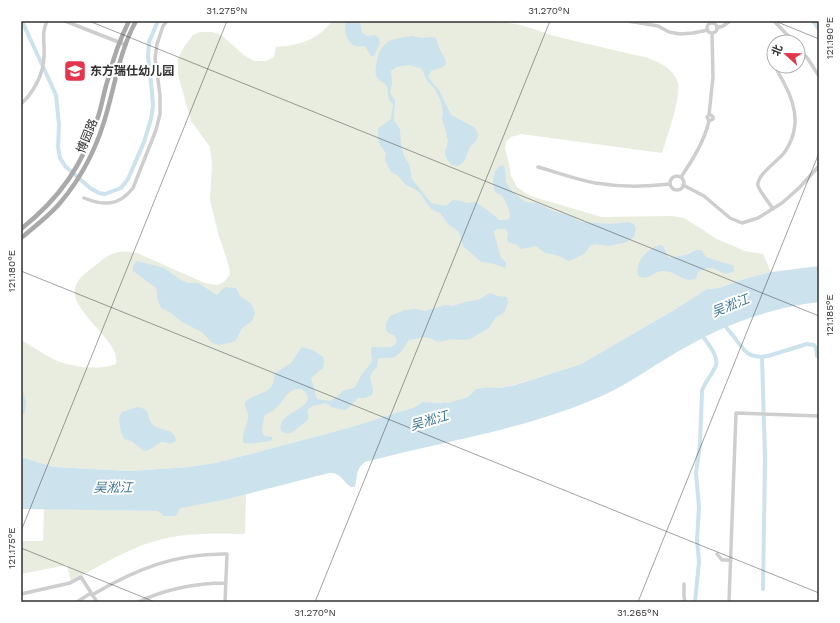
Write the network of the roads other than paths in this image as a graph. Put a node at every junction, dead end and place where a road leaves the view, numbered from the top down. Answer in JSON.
{"nodes":[{"id":1,"x":47,"y":21,"type":"edge"},
{"id":2,"x":65,"y":21,"type":"edge"},
{"id":3,"x":129,"y":21,"type":"edge"},
{"id":4,"x":136,"y":21,"type":"edge"},
{"id":5,"x":167,"y":21,"type":"edge"},
{"id":6,"x":628,"y":21,"type":"edge"},
{"id":7,"x":730,"y":21,"type":"edge"},
{"id":8,"x":774,"y":21,"type":"edge"},
{"id":9,"x":71,"y":22,"type":"edge"},
{"id":10,"x":708,"y":23,"type":"edge"},
{"id":11,"x":715,"y":24,"type":"edge"},
{"id":12,"x":708,"y":30,"type":"junction"},
{"id":13,"x":712,"y":33,"type":"junction"},
{"id":14,"x":786,"y":34,"type":"edge"},
{"id":15,"x":119,"y":43,"type":"junction"},
{"id":16,"x":126,"y":45,"type":"junction"},
{"id":17,"x":806,"y":57,"type":"edge"},
{"id":18,"x":779,"y":74,"type":"edge"},
{"id":19,"x":819,"y":76,"type":"edge"},
{"id":20,"x":21,"y":104,"type":"edge"},
{"id":21,"x":538,"y":166,"type":"dead end"},
{"id":22,"x":819,"y":166,"type":"edge"},
{"id":23,"x":681,"y":177,"type":"junction"},
{"id":24,"x":670,"y":184,"type":"junction"},
{"id":25,"x":683,"y":185,"type":"junction"},
{"id":26,"x":84,"y":198,"type":"dead end"},
{"id":27,"x":773,"y":209,"type":"junction"},
{"id":28,"x":21,"y":229,"type":"edge"},
{"id":29,"x":21,"y":238,"type":"edge"},
{"id":30,"x":819,"y":416,"type":"edge"},
{"id":31,"x":717,"y":554,"type":"dead end"},
{"id":32,"x":731,"y":560,"type":"junction"},
{"id":33,"x":226,"y":583,"type":"junction"},
{"id":34,"x":684,"y":584,"type":"dead end"},
{"id":35,"x":21,"y":594,"type":"edge"},
{"id":36,"x":92,"y":594,"type":"junction"},
{"id":37,"x":77,"y":602,"type":"edge"},
{"id":38,"x":97,"y":602,"type":"edge"},
{"id":39,"x":138,"y":602,"type":"edge"},
{"id":40,"x":225,"y":602,"type":"edge"},
{"id":41,"x":685,"y":602,"type":"edge"},
{"id":42,"x":729,"y":602,"type":"edge"}],
"edges":[{"from":1,"to":20,"type":"street"},
{"from":2,"to":9,"type":"street"},
{"from":3,"to":15,"type":"main road","name":"博园路"},
{"from":4,"to":16,"type":"main road","name":"博园路"},
{"from":5,"to":26,"type":"street"},
{"from":6,"to":12,"type":"street"},
{"from":7,"to":11,"type":"street"},
{"from":8,"to":14,"type":"street"},
{"from":9,"to":15,"type":"street"},
{"from":10,"to":11,"type":"street"},
{"from":10,"to":12,"type":"street"},
{"from":11,"to":13,"type":"street"},
{"from":12,"to":13,"type":"street"},
{"from":13,"to":23,"type":"street"},
{"from":15,"to":16,"type":"street"},
{"from":15,"to":28,"type":"main road","name":"博园路"},
{"from":16,"to":29,"type":"main road","name":"博园路"},
{"from":17,"to":19,"type":"street"},
{"from":18,"to":27,"type":"street"},
{"from":21,"to":24,"type":"street"},
{"from":22,"to":27,"type":"street"},
{"from":23,"to":24,"type":"street"},
{"from":23,"to":25,"type":"street"},
{"from":24,"to":25,"type":"street"},
{"from":25,"to":27,"type":"street"},
{"from":30,"to":32,"type":"street"},
{"from":31,"to":32,"type":"street"},
{"from":32,"to":42,"type":"street"},
{"from":33,"to":36,"type":"street"},
{"from":33,"to":39,"type":"street"},
{"from":33,"to":40,"type":"street"},
{"from":34,"to":41,"type":"street"},
{"from":35,"to":36,"type":"street"},
{"from":36,"to":37,"type":"street"},
{"from":36,"to":38,"type":"street"}]}
